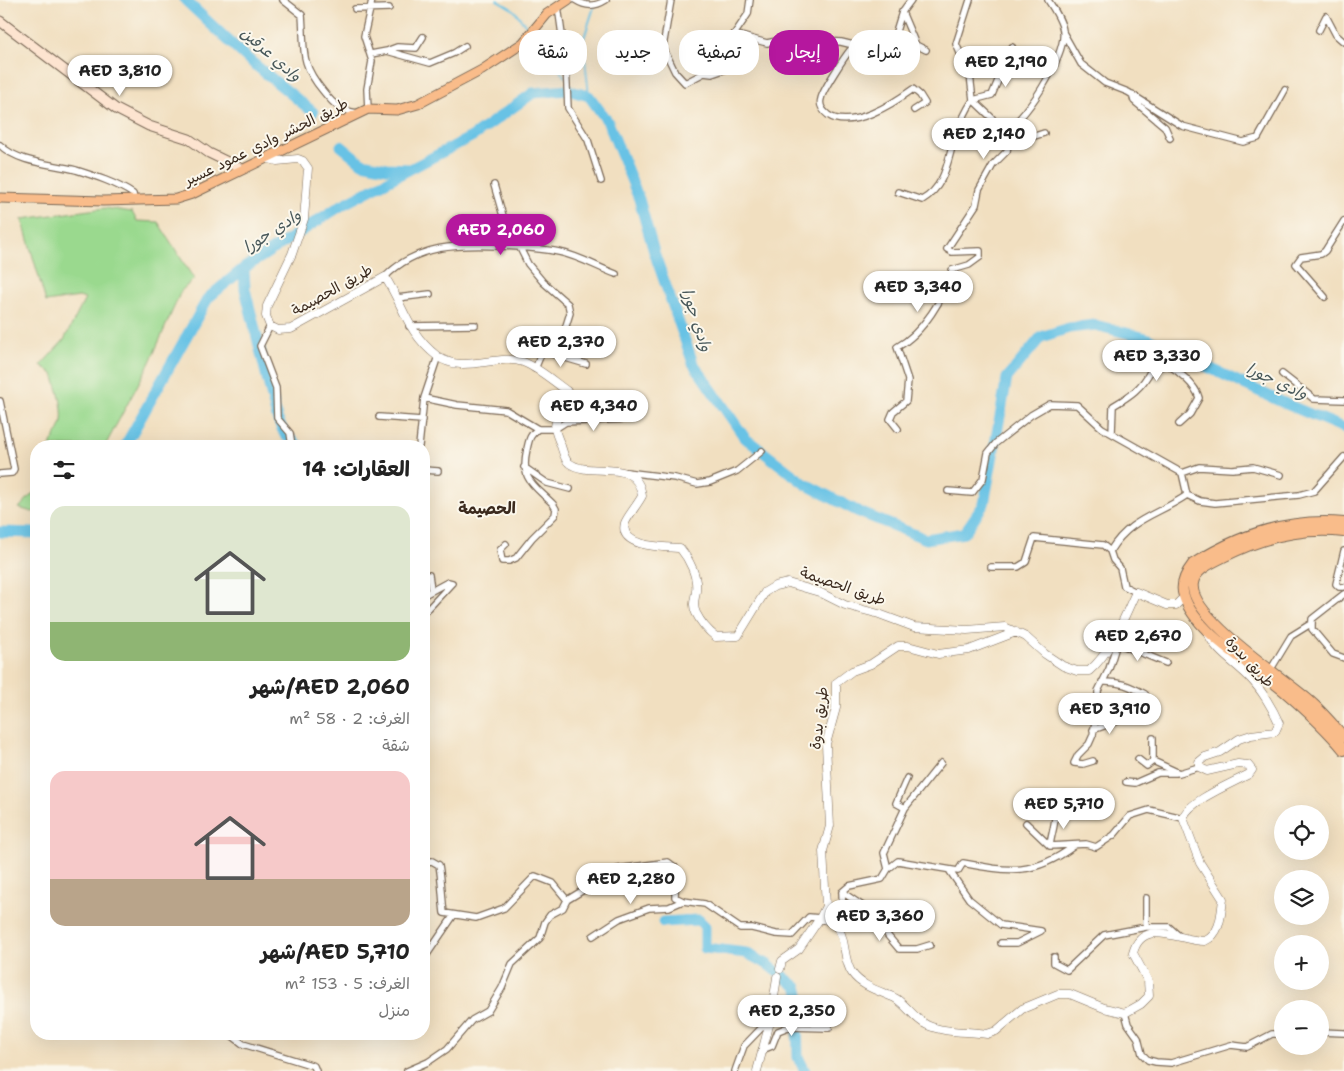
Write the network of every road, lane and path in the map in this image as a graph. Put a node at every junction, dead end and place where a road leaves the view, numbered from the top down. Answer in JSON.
{"nodes":[{"id":1,"x":283,"y":0,"type":"edge"},
{"id":2,"x":372,"y":0,"type":"edge"},
{"id":3,"x":568,"y":0,"type":"edge"},
{"id":4,"x":575,"y":0,"type":"edge"},
{"id":5,"x":606,"y":0,"type":"edge"},
{"id":6,"x":670,"y":0,"type":"edge"},
{"id":7,"x":750,"y":0,"type":"edge"},
{"id":8,"x":911,"y":0,"type":"edge"},
{"id":9,"x":970,"y":0,"type":"edge"},
{"id":10,"x":1048,"y":0,"type":"edge"},
{"id":11,"x":558,"y":6,"type":"junction"},
{"id":12,"x":389,"y":8,"type":"dead end"},
{"id":13,"x":356,"y":9,"type":"dead end"},
{"id":14,"x":371,"y":9,"type":"junction"},
{"id":15,"x":902,"y":12,"type":"junction"},
{"id":16,"x":0,"y":21,"type":"edge"},
{"id":17,"x":737,"y":30,"type":"edge"},
{"id":18,"x":896,"y":30,"type":"edge"},
{"id":19,"x":1319,"y":30,"type":"dead end"},
{"id":20,"x":1064,"y":32,"type":"junction"},
{"id":21,"x":423,"y":37,"type":"dead end"},
{"id":22,"x":759,"y":41,"type":"edge"},
{"id":23,"x":1344,"y":42,"type":"edge"},
{"id":24,"x":849,"y":45,"type":"edge"},
{"id":25,"x":464,"y":46,"type":"dead end"},
{"id":26,"x":1012,"y":47,"type":"dead end"},
{"id":27,"x":926,"y":50,"type":"dead end"},
{"id":28,"x":387,"y":51,"type":"junction"},
{"id":29,"x":849,"y":52,"type":"edge"},
{"id":30,"x":371,"y":54,"type":"junction"},
{"id":31,"x":700,"y":75,"type":"edge"},
{"id":32,"x":1285,"y":90,"type":"dead end"},
{"id":33,"x":1132,"y":94,"type":"junction"},
{"id":34,"x":973,"y":100,"type":"junction"},
{"id":35,"x":368,"y":108,"type":"junction"},
{"id":36,"x":914,"y":110,"type":"dead end"},
{"id":37,"x":358,"y":113,"type":"junction"},
{"id":38,"x":1044,"y":133,"type":"dead end"},
{"id":39,"x":1000,"y":134,"type":"junction"},
{"id":40,"x":1170,"y":138,"type":"dead end"},
{"id":41,"x":0,"y":145,"type":"edge"},
{"id":42,"x":1008,"y":145,"type":"junction"},
{"id":43,"x":265,"y":158,"type":"junction"},
{"id":44,"x":242,"y":168,"type":"junction"},
{"id":45,"x":601,"y":181,"type":"dead end"},
{"id":46,"x":494,"y":185,"type":"dead end"},
{"id":47,"x":898,"y":192,"type":"dead end"},
{"id":48,"x":0,"y":198,"type":"edge"},
{"id":49,"x":134,"y":200,"type":"junction"},
{"id":50,"x":1344,"y":221,"type":"edge"},
{"id":51,"x":509,"y":246,"type":"junction"},
{"id":52,"x":518,"y":246,"type":"junction"},
{"id":53,"x":616,"y":274,"type":"dead end"},
{"id":54,"x":385,"y":277,"type":"junction"},
{"id":55,"x":430,"y":294,"type":"dead end"},
{"id":56,"x":1324,"y":297,"type":"dead end"},
{"id":57,"x":397,"y":298,"type":"junction"},
{"id":58,"x":475,"y":325,"type":"dead end"},
{"id":59,"x":270,"y":326,"type":"junction"},
{"id":60,"x":409,"y":326,"type":"junction"},
{"id":61,"x":542,"y":351,"type":"junction"},
{"id":62,"x":438,"y":356,"type":"junction"},
{"id":63,"x":586,"y":364,"type":"dead end"},
{"id":64,"x":535,"y":369,"type":"junction"},
{"id":65,"x":1282,"y":374,"type":"dead end"},
{"id":66,"x":424,"y":398,"type":"junction"},
{"id":67,"x":1344,"y":400,"type":"edge"},
{"id":68,"x":0,"y":401,"type":"edge"},
{"id":69,"x":379,"y":417,"type":"dead end"},
{"id":70,"x":627,"y":419,"type":"dead end"},
{"id":71,"x":422,"y":420,"type":"junction"},
{"id":72,"x":1179,"y":424,"type":"dead end"},
{"id":73,"x":538,"y":429,"type":"junction"},
{"id":74,"x":555,"y":429,"type":"junction"},
{"id":75,"x":898,"y":429,"type":"dead end"},
{"id":76,"x":1112,"y":433,"type":"junction"},
{"id":77,"x":291,"y":440,"type":"edge"},
{"id":78,"x":420,"y":440,"type":"edge"},
{"id":79,"x":762,"y":451,"type":"dead end"},
{"id":80,"x":1344,"y":457,"type":"edge"},
{"id":81,"x":524,"y":468,"type":"junction"},
{"id":82,"x":430,"y":470,"type":"edge"},
{"id":83,"x":438,"y":471,"type":"dead end"},
{"id":84,"x":626,"y":472,"type":"junction"},
{"id":85,"x":1182,"y":473,"type":"junction"},
{"id":86,"x":0,"y":474,"type":"edge"},
{"id":87,"x":1281,"y":475,"type":"dead end"},
{"id":88,"x":570,"y":489,"type":"dead end"},
{"id":89,"x":948,"y":491,"type":"dead end"},
{"id":90,"x":1187,"y":495,"type":"junction"},
{"id":91,"x":1344,"y":523,"type":"edge"},
{"id":92,"x":1344,"y":532,"type":"edge"},
{"id":93,"x":506,"y":544,"type":"dead end"},
{"id":94,"x":1110,"y":551,"type":"junction"},
{"id":95,"x":1344,"y":551,"type":"edge"},
{"id":96,"x":991,"y":567,"type":"dead end"},
{"id":97,"x":430,"y":582,"type":"edge"},
{"id":98,"x":1344,"y":587,"type":"edge"},
{"id":99,"x":431,"y":589,"type":"joint"},
{"id":100,"x":1136,"y":592,"type":"junction"},
{"id":101,"x":1188,"y":594,"type":"junction"},
{"id":102,"x":1344,"y":594,"type":"edge"},
{"id":103,"x":430,"y":607,"type":"edge"},
{"id":104,"x":1312,"y":623,"type":"junction"},
{"id":105,"x":1207,"y":631,"type":"junction"},
{"id":106,"x":1016,"y":632,"type":"junction"},
{"id":107,"x":1115,"y":641,"type":"junction"},
{"id":108,"x":1344,"y":658,"type":"edge"},
{"id":109,"x":1166,"y":663,"type":"dead end"},
{"id":110,"x":1271,"y":670,"type":"junction"},
{"id":111,"x":1102,"y":682,"type":"junction"},
{"id":112,"x":1145,"y":694,"type":"dead end"},
{"id":113,"x":1120,"y":720,"type":"dead end"},
{"id":114,"x":1093,"y":730,"type":"junction"},
{"id":115,"x":1342,"y":730,"type":"edge"},
{"id":116,"x":1153,"y":738,"type":"dead end"},
{"id":117,"x":1344,"y":750,"type":"edge"},
{"id":118,"x":1138,"y":759,"type":"dead end"},
{"id":119,"x":1093,"y":760,"type":"dead end"},
{"id":120,"x":1152,"y":761,"type":"junction"},
{"id":121,"x":941,"y":763,"type":"dead end"},
{"id":122,"x":1198,"y":767,"type":"junction"},
{"id":123,"x":1178,"y":773,"type":"junction"},
{"id":124,"x":907,"y":778,"type":"dead end"},
{"id":125,"x":1126,"y":782,"type":"dead end"},
{"id":126,"x":905,"y":808,"type":"junction"},
{"id":127,"x":1055,"y":812,"type":"dead end"},
{"id":128,"x":1182,"y":818,"type":"junction"},
{"id":129,"x":1026,"y":823,"type":"dead end"},
{"id":130,"x":1050,"y":846,"type":"junction"},
{"id":131,"x":1074,"y":846,"type":"junction"},
{"id":132,"x":430,"y":861,"type":"edge"},
{"id":133,"x":888,"y":869,"type":"junction"},
{"id":134,"x":950,"y":870,"type":"junction"},
{"id":135,"x":842,"y":892,"type":"junction"},
{"id":136,"x":1146,"y":898,"type":"dead end"},
{"id":137,"x":567,"y":900,"type":"junction"},
{"id":138,"x":682,"y":901,"type":"junction"},
{"id":139,"x":454,"y":915,"type":"junction"},
{"id":140,"x":820,"y":918,"type":"junction"},
{"id":141,"x":1146,"y":927,"type":"junction"},
{"id":142,"x":837,"y":928,"type":"junction"},
{"id":143,"x":593,"y":936,"type":"dead end"},
{"id":144,"x":1179,"y":936,"type":"junction"},
{"id":145,"x":1001,"y":943,"type":"dead end"},
{"id":146,"x":930,"y":945,"type":"dead end"},
{"id":147,"x":430,"y":950,"type":"edge"},
{"id":148,"x":1054,"y":957,"type":"dead end"},
{"id":149,"x":1125,"y":1013,"type":"junction"},
{"id":150,"x":772,"y":1018,"type":"junction"},
{"id":151,"x":829,"y":1028,"type":"dead end"},
{"id":152,"x":1329,"y":1032,"type":"edge"},
{"id":153,"x":1344,"y":1033,"type":"edge"},
{"id":154,"x":1274,"y":1034,"type":"edge"},
{"id":155,"x":238,"y":1040,"type":"edge"},
{"id":156,"x":762,"y":1050,"type":"junction"},
{"id":157,"x":316,"y":1071,"type":"edge"},
{"id":158,"x":407,"y":1071,"type":"edge"},
{"id":159,"x":735,"y":1071,"type":"edge"},
{"id":160,"x":757,"y":1071,"type":"edge"}],
"edges":[{"from":1,"to":37,"type":"street"},
{"from":2,"to":14,"type":"street"},
{"from":3,"to":11,"type":"main road","name":"طريق الحشر وادي عمود عسير"},
{"from":4,"to":5,"type":"street"},
{"from":6,"to":31,"type":"street"},
{"from":7,"to":17,"type":"street"},
{"from":8,"to":15,"type":"street"},
{"from":9,"to":34,"type":"street"},
{"from":10,"to":20,"type":"street"},
{"from":11,"to":35,"type":"main road","name":"طريق الحشر وادي عمود عسير"},
{"from":11,"to":45,"type":"street"},
{"from":12,"to":14,"type":"street"},
{"from":13,"to":14,"type":"street"},
{"from":14,"to":30,"type":"street"},
{"from":15,"to":18,"type":"street"},
{"from":15,"to":27,"type":"street"},
{"from":16,"to":44,"type":"main road"},
{"from":19,"to":23,"type":"street"},
{"from":20,"to":33,"type":"street"},
{"from":20,"to":39,"type":"street"},
{"from":21,"to":28,"type":"street"},
{"from":22,"to":24,"type":"street"},
{"from":25,"to":28,"type":"street"},
{"from":26,"to":34,"type":"street"},
{"from":28,"to":30,"type":"street"},
{"from":29,"to":36,"type":"street"},
{"from":30,"to":35,"type":"street"},
{"from":32,"to":33,"type":"street"},
{"from":33,"to":40,"type":"street"},
{"from":34,"to":39,"type":"street"},
{"from":34,"to":47,"type":"street"},
{"from":35,"to":37,"type":"main road","name":"طريق الحشر وادي عمود عسير"},
{"from":37,"to":43,"type":"main road","name":"طريق الحشر وادي عمود عسير"},
{"from":38,"to":42,"type":"street"},
{"from":39,"to":42,"type":"street"},
{"from":41,"to":49,"type":"street"},
{"from":42,"to":75,"type":"street"},
{"from":43,"to":44,"type":"main road","name":"طريق الحشر وادي عمود عسير"},
{"from":43,"to":59,"type":"street","name":"طريق الحصيمة"},
{"from":44,"to":49,"type":"main road","name":"طريق الحشر وادي عمود عسير"},
{"from":46,"to":51,"type":"street"},
{"from":48,"to":49,"type":"main road","name":"طريق الحشر وادي عمود عسير"},
{"from":50,"to":56,"type":"street"},
{"from":51,"to":52,"type":"street"},
{"from":51,"to":54,"type":"street"},
{"from":52,"to":53,"type":"street"},
{"from":52,"to":61,"type":"street"},
{"from":54,"to":57,"type":"street","name":"طريق الحصيمة"},
{"from":54,"to":59,"type":"street","name":"طريق الحصيمة"},
{"from":55,"to":57,"type":"street"},
{"from":57,"to":60,"type":"street","name":"طريق الحصيمة"},
{"from":58,"to":60,"type":"street"},
{"from":59,"to":77,"type":"street"},
{"from":60,"to":62,"type":"street","name":"طريق الحصيمة"},
{"from":61,"to":63,"type":"street"},
{"from":61,"to":64,"type":"street"},
{"from":62,"to":64,"type":"street"},
{"from":62,"to":66,"type":"street"},
{"from":64,"to":74,"type":"street"},
{"from":65,"to":67,"type":"street"},
{"from":66,"to":71,"type":"street"},
{"from":66,"to":73,"type":"street"},
{"from":68,"to":86,"type":"street"},
{"from":69,"to":71,"type":"street"},
{"from":70,"to":74,"type":"street"},
{"from":71,"to":78,"type":"street"},
{"from":72,"to":76,"type":"street"},
{"from":73,"to":74,"type":"street"},
{"from":73,"to":81,"type":"street"},
{"from":74,"to":84,"type":"street"},
{"from":76,"to":85,"type":"street"},
{"from":76,"to":89,"type":"street"},
{"from":79,"to":84,"type":"street"},
{"from":80,"to":90,"type":"street"},
{"from":81,"to":88,"type":"street"},
{"from":81,"to":93,"type":"street"},
{"from":82,"to":83,"type":"street"},
{"from":84,"to":106,"type":"street","name":"طريق الحصيمة"},
{"from":85,"to":87,"type":"street"},
{"from":85,"to":90,"type":"street"},
{"from":90,"to":94,"type":"street"},
{"from":91,"to":101,"type":"highway"},
{"from":92,"to":101,"type":"highway"},
{"from":94,"to":96,"type":"street"},
{"from":94,"to":100,"type":"street"},
{"from":95,"to":98,"type":"street"},
{"from":97,"to":99,"type":"street"},
{"from":99,"to":103,"type":"street"},
{"from":100,"to":101,"type":"street"},
{"from":100,"to":107,"type":"street","name":"طريق الحصيمة"},
{"from":101,"to":105,"type":"highway"},
{"from":101,"to":110,"type":"highway"},
{"from":102,"to":104,"type":"street"},
{"from":104,"to":108,"type":"street"},
{"from":104,"to":110,"type":"street"},
{"from":105,"to":117,"type":"highway"},
{"from":105,"to":122,"type":"street","name":"طريق بدوة"},
{"from":106,"to":107,"type":"street","name":"طريق الحصيمة"},
{"from":106,"to":140,"type":"street","name":"طريق بدوة"},
{"from":107,"to":109,"type":"street"},
{"from":107,"to":111,"type":"street"},
{"from":110,"to":115,"type":"highway"},
{"from":111,"to":112,"type":"street"},
{"from":111,"to":114,"type":"street"},
{"from":113,"to":114,"type":"street"},
{"from":114,"to":119,"type":"street"},
{"from":116,"to":120,"type":"street"},
{"from":118,"to":120,"type":"street"},
{"from":120,"to":123,"type":"street"},
{"from":121,"to":126,"type":"street"},
{"from":122,"to":123,"type":"street"},
{"from":122,"to":128,"type":"street"},
{"from":123,"to":125,"type":"street"},
{"from":124,"to":126,"type":"street"},
{"from":126,"to":133,"type":"street"},
{"from":127,"to":130,"type":"street"},
{"from":128,"to":131,"type":"street"},
{"from":128,"to":144,"type":"street"},
{"from":129,"to":130,"type":"street"},
{"from":130,"to":131,"type":"street"},
{"from":131,"to":134,"type":"street"},
{"from":132,"to":139,"type":"street"},
{"from":133,"to":134,"type":"street"},
{"from":133,"to":135,"type":"street"},
{"from":134,"to":145,"type":"street"},
{"from":135,"to":142,"type":"street"},
{"from":135,"to":146,"type":"street"},
{"from":136,"to":141,"type":"street"},
{"from":137,"to":138,"type":"street"},
{"from":137,"to":139,"type":"street"},
{"from":137,"to":158,"type":"street"},
{"from":138,"to":140,"type":"street"},
{"from":138,"to":143,"type":"street"},
{"from":139,"to":147,"type":"street"},
{"from":140,"to":142,"type":"street"},
{"from":140,"to":150,"type":"street","name":"طريق بدوة"},
{"from":141,"to":144,"type":"street"},
{"from":141,"to":148,"type":"street"},
{"from":142,"to":149,"type":"street"},
{"from":144,"to":149,"type":"street"},
{"from":149,"to":154,"type":"street"},
{"from":150,"to":156,"type":"street","name":"طريق بدوة"},
{"from":150,"to":159,"type":"street"},
{"from":151,"to":156,"type":"street"},
{"from":152,"to":153,"type":"street"},
{"from":155,"to":157,"type":"street"},
{"from":156,"to":160,"type":"street","name":"طريق بدوة"}]}
